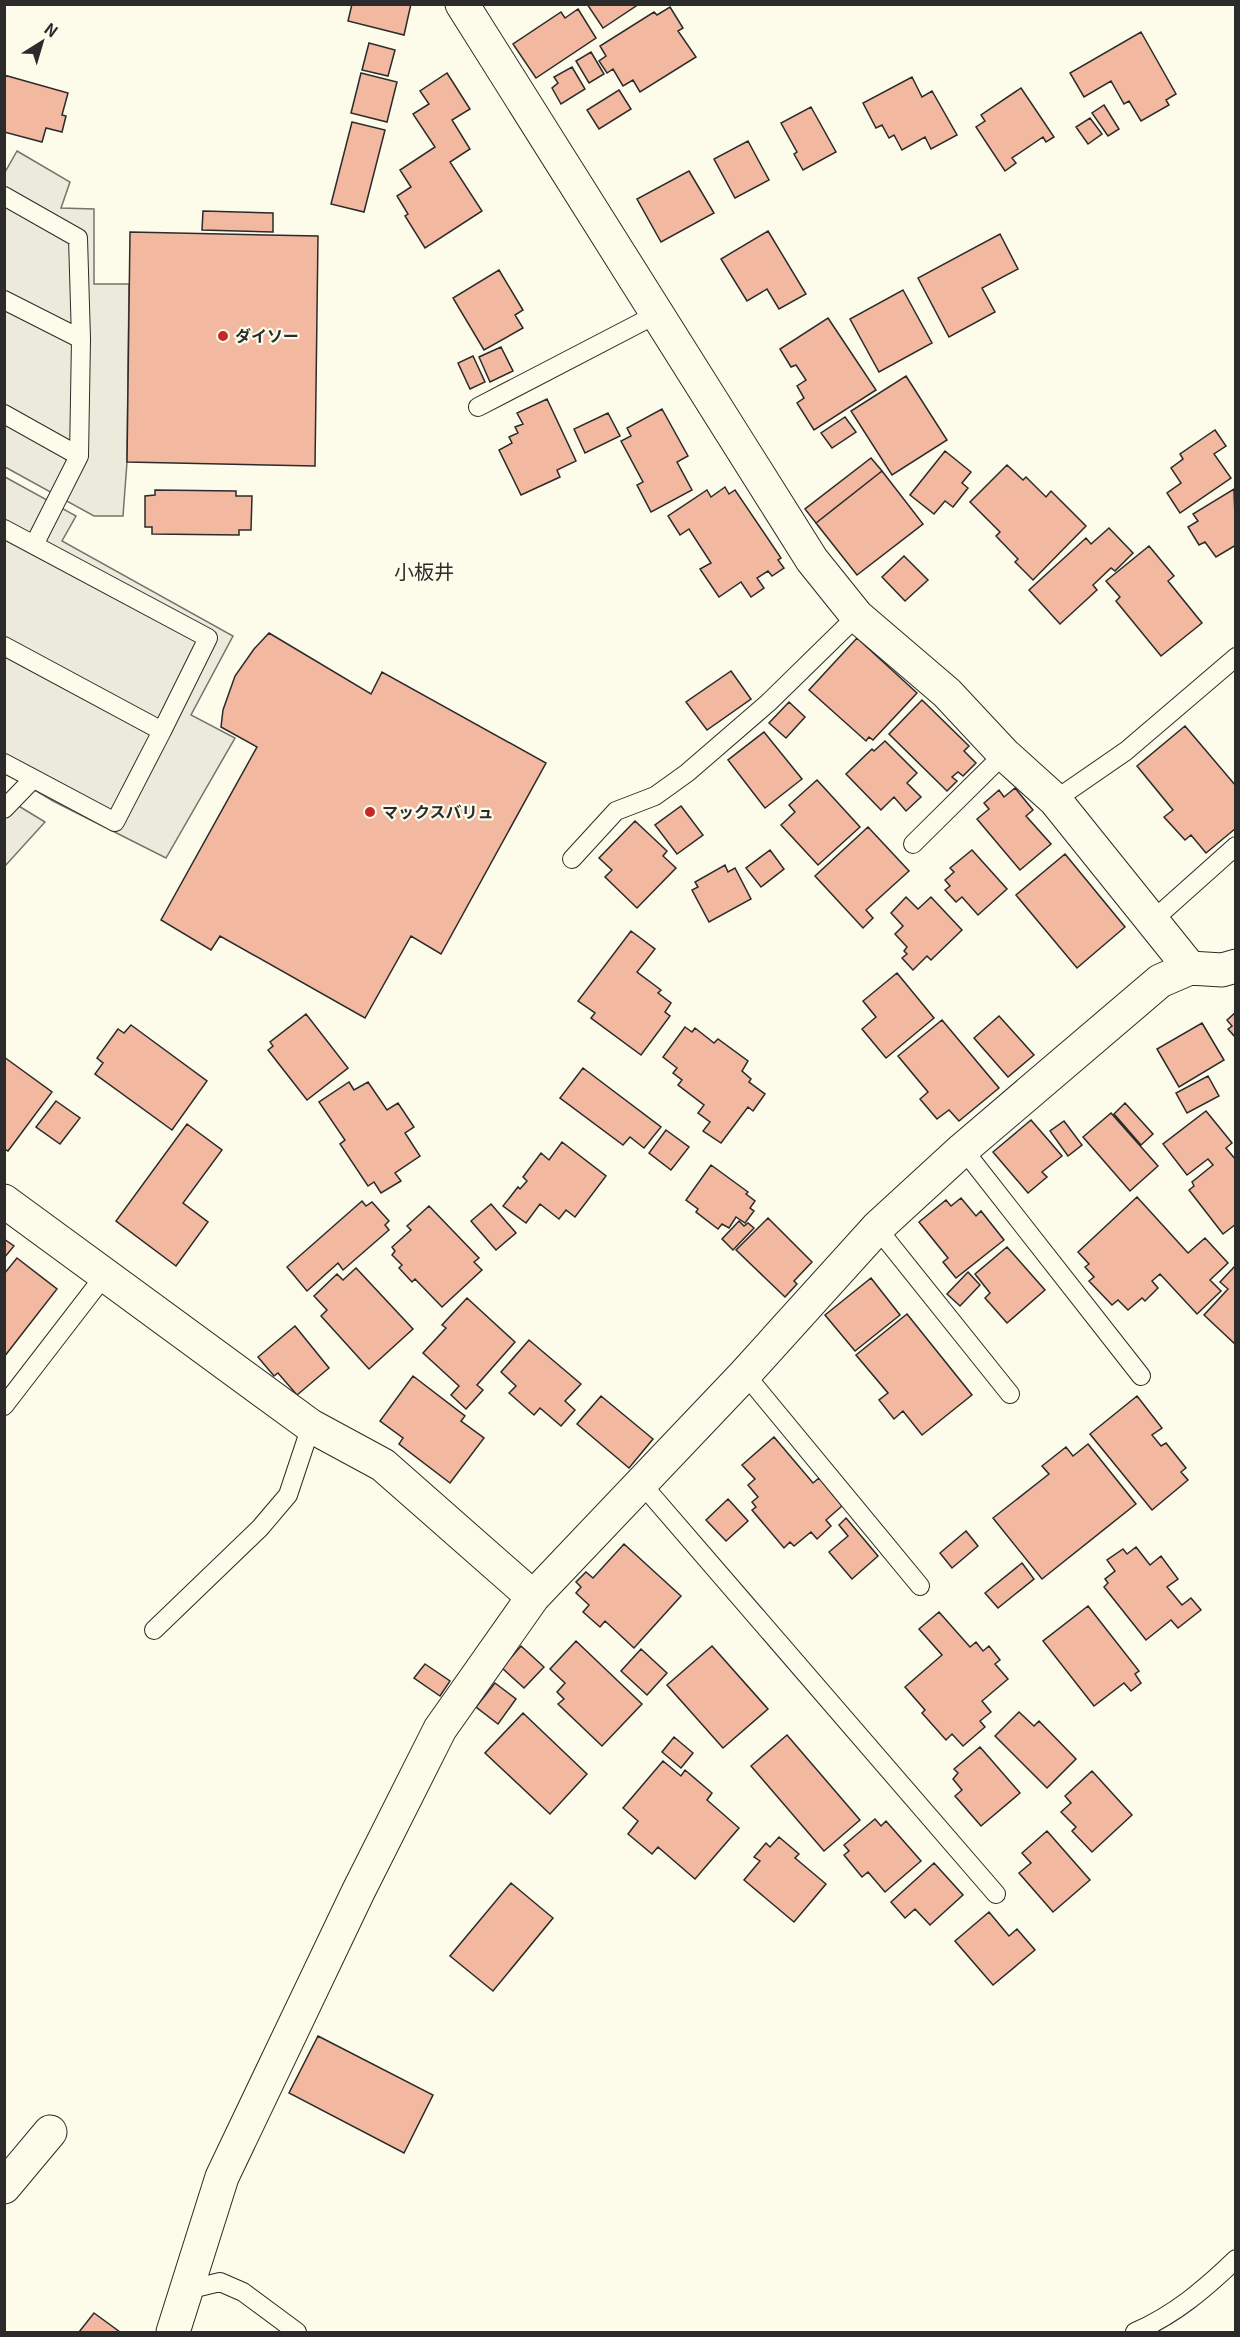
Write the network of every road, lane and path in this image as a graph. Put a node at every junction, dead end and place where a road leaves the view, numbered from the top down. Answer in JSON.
{"nodes":[{"id":1,"x":462,"y":4,"type":"edge"},
{"id":2,"x":4,"y":196,"type":"edge"},
{"id":3,"x":4,"y":300,"type":"edge"},
{"id":4,"x":657,"y":314,"type":"junction"},
{"id":5,"x":81,"y":339,"type":"junction"},
{"id":6,"x":478,"y":407,"type":"dead end"},
{"id":7,"x":4,"y":414,"type":"edge"},
{"id":8,"x":79,"y":456,"type":"junction"},
{"id":9,"x":4,"y":530,"type":"edge"},
{"id":10,"x":34,"y":545,"type":"junction"},
{"id":11,"x":857,"y":616,"type":"junction"},
{"id":12,"x":4,"y":646,"type":"edge"},
{"id":13,"x":1236,"y":657,"type":"edge"},
{"id":14,"x":162,"y":731,"type":"junction"},
{"id":15,"x":1004,"y":754,"type":"junction"},
{"id":16,"x":4,"y":763,"type":"edge"},
{"id":17,"x":33,"y":779,"type":"junction"},
{"id":18,"x":1055,"y":800,"type":"junction"},
{"id":19,"x":4,"y":809,"type":"edge"},
{"id":20,"x":913,"y":844,"type":"dead end"},
{"id":21,"x":1236,"y":846,"type":"edge"},
{"id":22,"x":572,"y":859,"type":"dead end"},
{"id":23,"x":1152,"y":921,"type":"junction"},
{"id":24,"x":1236,"y":966,"type":"edge"},
{"id":25,"x":1190,"y":968,"type":"junction"},
{"id":26,"x":963,"y":1149,"type":"junction"},
{"id":27,"x":4,"y":1201,"type":"edge"},
{"id":28,"x":877,"y":1228,"type":"junction"},
{"id":29,"x":105,"y":1275,"type":"junction"},
{"id":30,"x":745,"y":1374,"type":"junction"},
{"id":31,"x":1141,"y":1376,"type":"dead end"},
{"id":32,"x":1010,"y":1394,"type":"dead end"},
{"id":33,"x":4,"y":1406,"type":"edge"},
{"id":34,"x":311,"y":1426,"type":"junction"},
{"id":35,"x":641,"y":1483,"type":"junction"},
{"id":36,"x":920,"y":1586,"type":"dead end"},
{"id":37,"x":533,"y":1597,"type":"junction"},
{"id":38,"x":154,"y":1630,"type":"dead end"},
{"id":39,"x":996,"y":1894,"type":"dead end"},
{"id":40,"x":50,"y":2132,"type":"dead end"},
{"id":41,"x":4,"y":2187,"type":"edge"},
{"id":42,"x":1236,"y":2259,"type":"edge"},
{"id":43,"x":187,"y":2290,"type":"junction"},
{"id":44,"x":173,"y":2332,"type":"edge"},
{"id":45,"x":297,"y":2332,"type":"edge"},
{"id":46,"x":1135,"y":2332,"type":"edge"}],
"edges":[{"from":1,"to":4,"type":"street"},
{"from":2,"to":5,"type":"lane"},
{"from":3,"to":5,"type":"lane"},
{"from":4,"to":6,"type":"lane"},
{"from":4,"to":11,"type":"street"},
{"from":5,"to":8,"type":"lane"},
{"from":7,"to":8,"type":"lane"},
{"from":8,"to":10,"type":"lane"},
{"from":9,"to":10,"type":"lane"},
{"from":10,"to":14,"type":"lane"},
{"from":11,"to":15,"type":"street"},
{"from":11,"to":22,"type":"lane"},
{"from":12,"to":14,"type":"lane"},
{"from":13,"to":18,"type":"lane"},
{"from":14,"to":17,"type":"lane"},
{"from":15,"to":18,"type":"street"},
{"from":15,"to":20,"type":"lane"},
{"from":16,"to":17,"type":"lane"},
{"from":17,"to":19,"type":"lane"},
{"from":18,"to":23,"type":"street"},
{"from":21,"to":23,"type":"lane"},
{"from":23,"to":25,"type":"street"},
{"from":24,"to":25,"type":"street"},
{"from":25,"to":26,"type":"street"},
{"from":26,"to":28,"type":"street"},
{"from":26,"to":31,"type":"lane"},
{"from":27,"to":29,"type":"street"},
{"from":28,"to":30,"type":"street"},
{"from":28,"to":32,"type":"lane"},
{"from":29,"to":33,"type":"lane"},
{"from":29,"to":34,"type":"street"},
{"from":30,"to":35,"type":"street"},
{"from":30,"to":36,"type":"lane"},
{"from":34,"to":37,"type":"street"},
{"from":34,"to":38,"type":"lane"},
{"from":35,"to":37,"type":"street"},
{"from":35,"to":39,"type":"lane"},
{"from":37,"to":43,"type":"street"},
{"from":40,"to":41,"type":"street"},
{"from":42,"to":46,"type":"lane"},
{"from":43,"to":44,"type":"street"},
{"from":43,"to":45,"type":"lane"}]}
